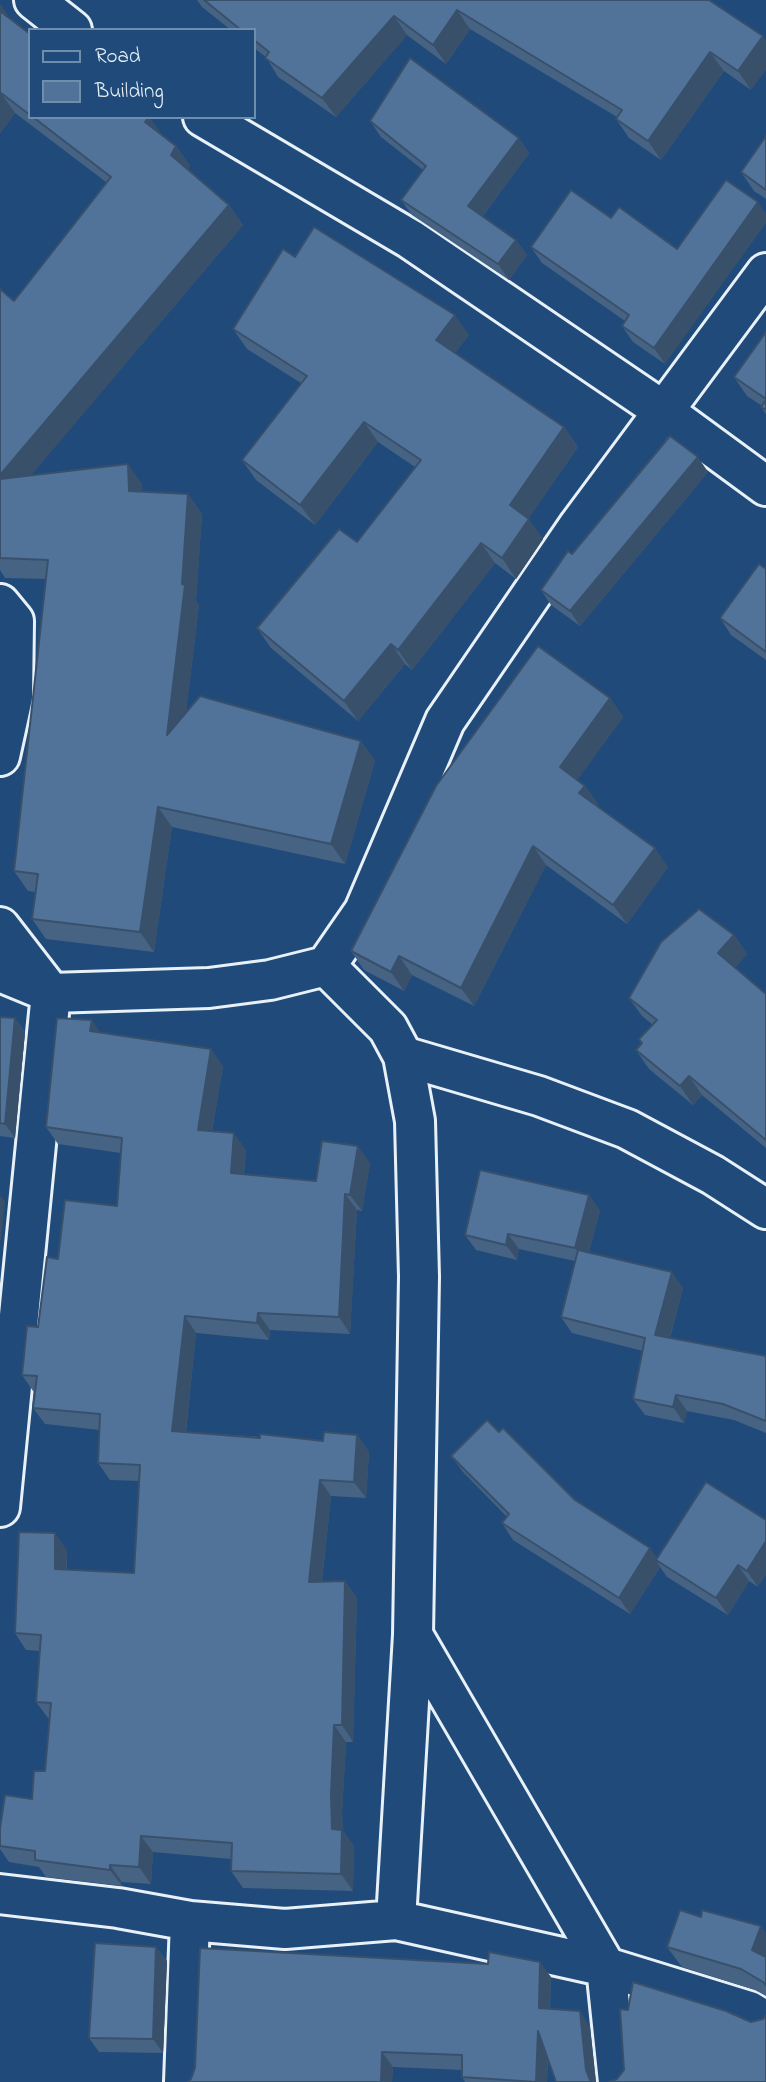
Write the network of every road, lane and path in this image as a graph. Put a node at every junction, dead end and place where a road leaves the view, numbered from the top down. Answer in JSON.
{"nodes":[{"id":1,"x":34,"y":0,"type":"edge"},
{"id":2,"x":69,"y":28,"type":"edge"},
{"id":3,"x":206,"y":119,"type":"edge"},
{"id":4,"x":766,"y":273,"type":"edge"},
{"id":5,"x":665,"y":412,"type":"junction"},
{"id":6,"x":766,"y":486,"type":"edge"},
{"id":7,"x":0,"y":604,"type":"edge"},
{"id":8,"x":0,"y":756,"type":"edge"},
{"id":9,"x":0,"y":928,"type":"edge"},
{"id":10,"x":326,"y":966,"type":"junction"},
{"id":11,"x":0,"y":972,"type":"edge"},
{"id":12,"x":51,"y":993,"type":"junction"},
{"id":13,"x":403,"y":1056,"type":"junction"},
{"id":14,"x":766,"y":1209,"type":"edge"},
{"id":15,"x":0,"y":1507,"type":"edge"},
{"id":16,"x":413,"y":1635,"type":"junction"},
{"id":17,"x":0,"y":1894,"type":"edge"},
{"id":18,"x":396,"y":1920,"type":"junction"},
{"id":19,"x":190,"y":1921,"type":"junction"},
{"id":20,"x":606,"y":1967,"type":"junction"},
{"id":21,"x":766,"y":2021,"type":"edge"},
{"id":22,"x":184,"y":2082,"type":"edge"},
{"id":23,"x":618,"y":2082,"type":"edge"}],
"edges":[{"from":1,"to":2,"type":"street"},
{"from":3,"to":5,"type":"street"},
{"from":4,"to":5,"type":"street"},
{"from":5,"to":6,"type":"street"},
{"from":5,"to":10,"type":"street"},
{"from":7,"to":8,"type":"street"},
{"from":9,"to":12,"type":"street"},
{"from":10,"to":12,"type":"street"},
{"from":10,"to":13,"type":"street"},
{"from":11,"to":12,"type":"street"},
{"from":12,"to":15,"type":"street"},
{"from":13,"to":14,"type":"street"},
{"from":13,"to":16,"type":"street"},
{"from":16,"to":18,"type":"street"},
{"from":16,"to":20,"type":"street"},
{"from":17,"to":19,"type":"street"},
{"from":18,"to":19,"type":"street"},
{"from":18,"to":20,"type":"street"},
{"from":19,"to":22,"type":"street"},
{"from":20,"to":21,"type":"street"},
{"from":20,"to":23,"type":"street"}]}
